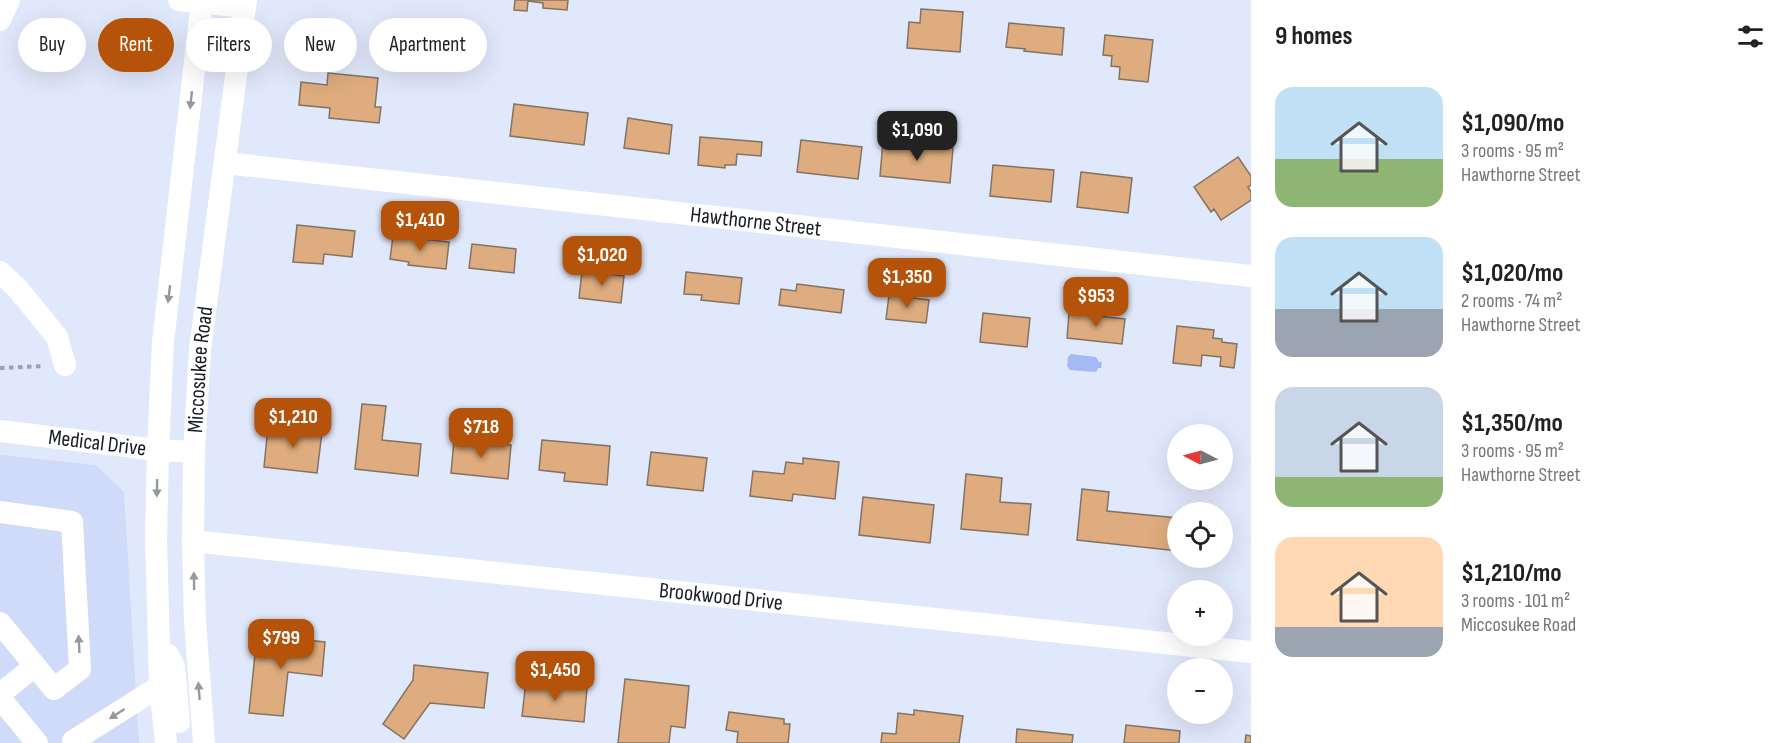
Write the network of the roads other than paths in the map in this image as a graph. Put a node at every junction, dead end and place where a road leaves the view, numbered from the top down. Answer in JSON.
{"nodes":[{"id":1,"x":9,"y":0,"type":"edge"},
{"id":2,"x":179,"y":0,"type":"edge"},
{"id":3,"x":201,"y":1,"type":"edge"},
{"id":4,"x":246,"y":3,"type":"edge"},
{"id":5,"x":0,"y":20,"type":"edge"},
{"id":6,"x":225,"y":163,"type":"junction"},
{"id":7,"x":0,"y":272,"type":"edge"},
{"id":8,"x":1251,"y":276,"type":"edge"},
{"id":9,"x":65,"y":365,"type":"road end"},
{"id":10,"x":0,"y":431,"type":"edge"},
{"id":11,"x":158,"y":450,"type":"junction"},
{"id":12,"x":194,"y":452,"type":"junction"},
{"id":13,"x":0,"y":512,"type":"edge"},
{"id":14,"x":193,"y":541,"type":"junction"},
{"id":15,"x":0,"y":623,"type":"edge"},
{"id":16,"x":159,"y":638,"type":"junction"},
{"id":17,"x":1251,"y":652,"type":"edge"},
{"id":18,"x":30,"y":660,"type":"junction"},
{"id":19,"x":0,"y":675,"type":"edge"},
{"id":20,"x":160,"y":686,"type":"junction"},
{"id":21,"x":0,"y":696,"type":"edge"},
{"id":22,"x":73,"y":742,"type":"edge"},
{"id":23,"x":37,"y":743,"type":"edge"},
{"id":24,"x":166,"y":743,"type":"edge"},
{"id":25,"x":181,"y":743,"type":"edge"},
{"id":26,"x":204,"y":743,"type":"edge"}],
"edges":[{"from":1,"to":5,"type":"street"},
{"from":2,"to":3,"type":"street"},
{"from":3,"to":4,"type":"street"},
{"from":3,"to":11,"type":"street","name":"Miccosukee Road","one_way":true},
{"from":4,"to":6,"type":"street","name":"Miccosukee Road"},
{"from":6,"to":8,"type":"street","name":"Hawthorne Street"},
{"from":6,"to":12,"type":"street","name":"Miccosukee Road"},
{"from":7,"to":9,"type":"street"},
{"from":10,"to":11,"type":"street","name":"Medical Drive"},
{"from":11,"to":12,"type":"street","name":"Medical Drive"},
{"from":11,"to":16,"type":"street","name":"Miccosukee Road","one_way":true},
{"from":12,"to":14,"type":"street","name":"Miccosukee Road"},
{"from":18,"to":13,"type":"street","one_way":true},
{"from":14,"to":17,"type":"street","name":"Brookwood Drive"},
{"from":26,"to":14,"type":"street","name":"Miccosukee Road","one_way":true},
{"from":15,"to":18,"type":"street"},
{"from":16,"to":20,"type":"street","name":"Miccosukee Road"},
{"from":16,"to":25,"type":"street"},
{"from":18,"to":19,"type":"street"},
{"from":18,"to":21,"type":"street"},
{"from":20,"to":22,"type":"street","one_way":true},
{"from":20,"to":24,"type":"street","name":"Miccosukee Road"},
{"from":21,"to":23,"type":"street"}]}
